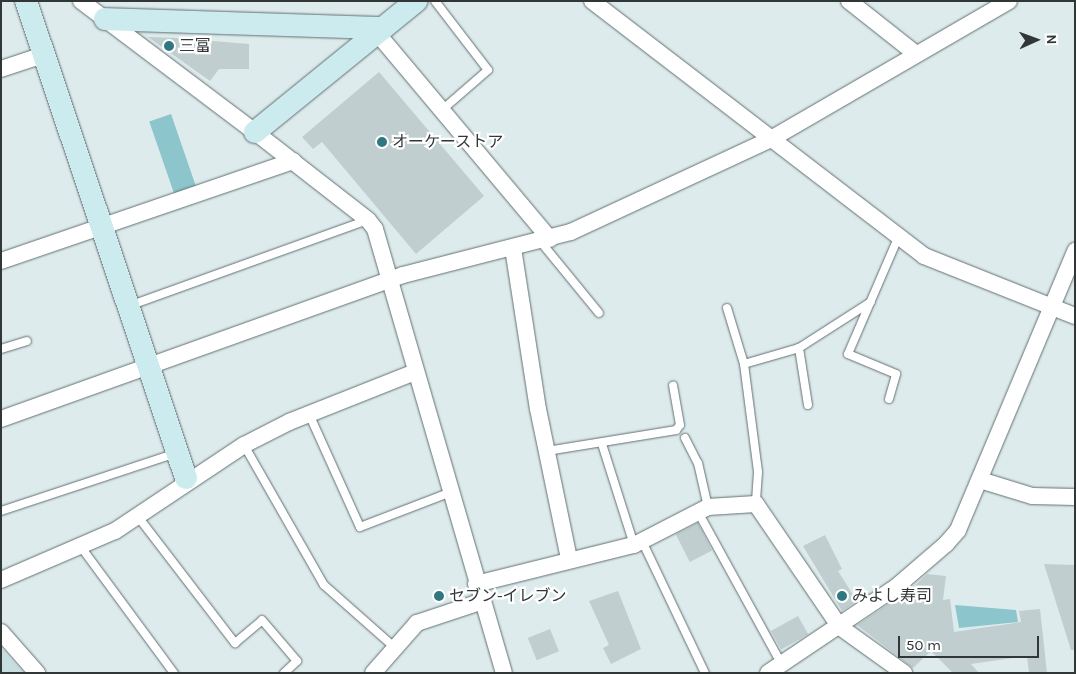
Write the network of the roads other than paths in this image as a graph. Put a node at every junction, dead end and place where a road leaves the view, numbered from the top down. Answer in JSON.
{"nodes":[{"id":1,"x":26,"y":1,"type":"edge"},
{"id":2,"x":81,"y":1,"type":"edge"},
{"id":3,"x":416,"y":1,"type":"edge"},
{"id":4,"x":435,"y":1,"type":"edge"},
{"id":5,"x":592,"y":1,"type":"edge"},
{"id":6,"x":849,"y":1,"type":"edge"},
{"id":7,"x":1009,"y":1,"type":"edge"},
{"id":8,"x":104,"y":19,"type":"junction"},
{"id":9,"x":380,"y":30,"type":"junction"},
{"id":10,"x":916,"y":54,"type":"junction"},
{"id":11,"x":43,"y":55,"type":"junction"},
{"id":12,"x":1,"y":70,"type":"edge"},
{"id":13,"x":442,"y":110,"type":"junction"},
{"id":14,"x":256,"y":132,"type":"junction"},
{"id":15,"x":771,"y":139,"type":"junction"},
{"id":16,"x":293,"y":161,"type":"junction"},
{"id":17,"x":368,"y":220,"type":"junction"},
{"id":18,"x":101,"y":227,"type":"junction"},
{"id":19,"x":898,"y":238,"type":"junction"},
{"id":20,"x":545,"y":240,"type":"junction"},
{"id":21,"x":514,"y":248,"type":"junction"},
{"id":22,"x":1075,"y":251,"type":"edge"},
{"id":23,"x":1,"y":261,"type":"edge"},
{"id":24,"x":392,"y":281,"type":"junction"},
{"id":25,"x":871,"y":302,"type":"junction"},
{"id":26,"x":1053,"y":304,"type":"junction"},
{"id":27,"x":127,"y":307,"type":"junction"},
{"id":28,"x":727,"y":308,"type":"dead end"},
{"id":29,"x":600,"y":313,"type":"dead end"},
{"id":30,"x":1075,"y":316,"type":"edge"},
{"id":31,"x":27,"y":341,"type":"dead end"},
{"id":32,"x":800,"y":348,"type":"junction"},
{"id":33,"x":1,"y":350,"type":"edge"},
{"id":34,"x":744,"y":364,"type":"junction"},
{"id":35,"x":149,"y":369,"type":"junction"},
{"id":36,"x":415,"y":372,"type":"junction"},
{"id":37,"x":673,"y":386,"type":"dead end"},
{"id":38,"x":889,"y":399,"type":"dead end"},
{"id":39,"x":808,"y":405,"type":"dead end"},
{"id":40,"x":309,"y":414,"type":"junction"},
{"id":41,"x":1,"y":420,"type":"edge"},
{"id":42,"x":685,"y":438,"type":"dead end"},
{"id":43,"x":602,"y":444,"type":"junction"},
{"id":44,"x":244,"y":445,"type":"junction"},
{"id":45,"x":547,"y":451,"type":"junction"},
{"id":46,"x":178,"y":452,"type":"junction"},
{"id":47,"x":187,"y":480,"type":"junction"},
{"id":48,"x":980,"y":480,"type":"junction"},
{"id":49,"x":451,"y":492,"type":"junction"},
{"id":50,"x":1075,"y":497,"type":"edge"},
{"id":51,"x":756,"y":504,"type":"junction"},
{"id":52,"x":703,"y":510,"type":"junction"},
{"id":53,"x":1,"y":511,"type":"edge"},
{"id":54,"x":138,"y":518,"type":"junction"},
{"id":55,"x":638,"y":543,"type":"junction"},
{"id":56,"x":81,"y":547,"type":"junction"},
{"id":57,"x":569,"y":558,"type":"junction"},
{"id":58,"x":1,"y":580,"type":"edge"},
{"id":59,"x":476,"y":584,"type":"junction"},
{"id":60,"x":480,"y":602,"type":"junction"},
{"id":61,"x":840,"y":627,"type":"junction"},
{"id":62,"x":1,"y":632,"type":"edge"},
{"id":63,"x":394,"y":648,"type":"junction"},
{"id":64,"x":781,"y":663,"type":"junction"},
{"id":65,"x":37,"y":673,"type":"edge"},
{"id":66,"x":174,"y":673,"type":"edge"},
{"id":67,"x":284,"y":673,"type":"edge"},
{"id":68,"x":373,"y":673,"type":"edge"},
{"id":69,"x":504,"y":673,"type":"edge"},
{"id":70,"x":705,"y":673,"type":"edge"},
{"id":71,"x":768,"y":673,"type":"edge"},
{"id":72,"x":904,"y":673,"type":"edge"}],
"edges":[{"from":1,"to":11,"type":"street"},
{"from":2,"to":8,"type":"street"},
{"from":3,"to":9,"type":"street"},
{"from":4,"to":13,"type":"lane"},
{"from":5,"to":15,"type":"street"},
{"from":6,"to":10,"type":"street"},
{"from":7,"to":10,"type":"street"},
{"from":8,"to":9,"type":"street"},
{"from":8,"to":14,"type":"street"},
{"from":9,"to":13,"type":"street"},
{"from":9,"to":14,"type":"street"},
{"from":10,"to":15,"type":"street"},
{"from":11,"to":12,"type":"street"},
{"from":11,"to":18,"type":"street"},
{"from":13,"to":20,"type":"street"},
{"from":14,"to":16,"type":"street"},
{"from":15,"to":19,"type":"street"},
{"from":15,"to":20,"type":"street"},
{"from":16,"to":17,"type":"street"},
{"from":16,"to":18,"type":"street"},
{"from":17,"to":24,"type":"street"},
{"from":17,"to":27,"type":"lane"},
{"from":18,"to":23,"type":"street"},
{"from":18,"to":27,"type":"street"},
{"from":19,"to":25,"type":"lane"},
{"from":19,"to":26,"type":"street"},
{"from":20,"to":21,"type":"street"},
{"from":20,"to":29,"type":"lane"},
{"from":21,"to":24,"type":"street"},
{"from":21,"to":45,"type":"street"},
{"from":22,"to":26,"type":"street"},
{"from":24,"to":35,"type":"street"},
{"from":24,"to":36,"type":"street"},
{"from":25,"to":32,"type":"lane"},
{"from":25,"to":38,"type":"lane"},
{"from":26,"to":30,"type":"street"},
{"from":26,"to":48,"type":"street"},
{"from":27,"to":35,"type":"street"},
{"from":28,"to":34,"type":"lane"},
{"from":31,"to":33,"type":"lane"},
{"from":32,"to":34,"type":"lane"},
{"from":32,"to":39,"type":"lane"},
{"from":34,"to":51,"type":"lane"},
{"from":35,"to":41,"type":"street"},
{"from":35,"to":46,"type":"street"},
{"from":36,"to":40,"type":"street"},
{"from":36,"to":49,"type":"street"},
{"from":37,"to":43,"type":"lane"},
{"from":40,"to":44,"type":"street"},
{"from":40,"to":49,"type":"lane"},
{"from":42,"to":52,"type":"lane"},
{"from":43,"to":45,"type":"lane"},
{"from":43,"to":55,"type":"lane"},
{"from":44,"to":47,"type":"street"},
{"from":44,"to":63,"type":"lane"},
{"from":45,"to":57,"type":"street"},
{"from":46,"to":47,"type":"street"},
{"from":46,"to":53,"type":"lane"},
{"from":47,"to":54,"type":"street"},
{"from":48,"to":50,"type":"street"},
{"from":48,"to":61,"type":"street"},
{"from":49,"to":59,"type":"street"},
{"from":51,"to":52,"type":"street"},
{"from":51,"to":61,"type":"street"},
{"from":52,"to":55,"type":"street"},
{"from":52,"to":64,"type":"lane"},
{"from":54,"to":56,"type":"street"},
{"from":54,"to":67,"type":"lane"},
{"from":55,"to":57,"type":"street"},
{"from":55,"to":70,"type":"lane"},
{"from":56,"to":58,"type":"street"},
{"from":56,"to":66,"type":"lane"},
{"from":57,"to":59,"type":"street"},
{"from":59,"to":60,"type":"street"},
{"from":60,"to":63,"type":"street"},
{"from":60,"to":69,"type":"street"},
{"from":61,"to":64,"type":"street"},
{"from":61,"to":72,"type":"street"},
{"from":62,"to":65,"type":"street"},
{"from":63,"to":68,"type":"street"},
{"from":64,"to":71,"type":"street"}]}
